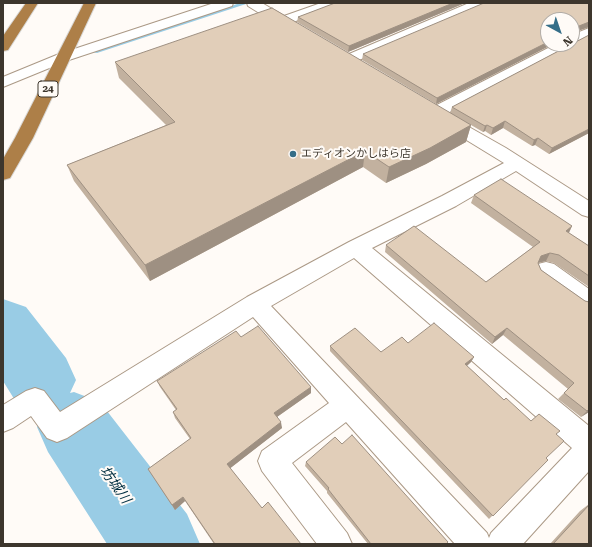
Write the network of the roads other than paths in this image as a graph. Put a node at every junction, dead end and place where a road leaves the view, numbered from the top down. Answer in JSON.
{"nodes":[{"id":1,"x":32,"y":3,"type":"edge"},
{"id":2,"x":90,"y":3,"type":"edge"},
{"id":3,"x":227,"y":3,"type":"edge"},
{"id":4,"x":333,"y":3,"type":"edge"},
{"id":5,"x":480,"y":3,"type":"edge"},
{"id":6,"x":254,"y":4,"type":"edge"},
{"id":7,"x":283,"y":21,"type":"junction"},
{"id":8,"x":589,"y":32,"type":"edge"},
{"id":9,"x":302,"y":33,"type":"edge"},
{"id":10,"x":580,"y":37,"type":"edge"},
{"id":11,"x":3,"y":47,"type":"edge"},
{"id":12,"x":550,"y":52,"type":"edge"},
{"id":13,"x":64,"y":57,"type":"junction"},
{"id":14,"x":347,"y":60,"type":"edge"},
{"id":15,"x":3,"y":82,"type":"edge"},
{"id":16,"x":517,"y":163,"type":"junction"},
{"id":17,"x":3,"y":174,"type":"edge"},
{"id":18,"x":589,"y":210,"type":"edge"},
{"id":19,"x":356,"y":248,"type":"junction"},
{"id":20,"x":546,"y":270,"type":"dead end"},
{"id":21,"x":589,"y":301,"type":"edge"},
{"id":22,"x":255,"y":304,"type":"junction"},
{"id":23,"x":348,"y":405,"type":"junction"},
{"id":24,"x":3,"y":419,"type":"edge"},
{"id":25,"x":589,"y":444,"type":"edge"},
{"id":26,"x":589,"y":450,"type":"edge"},
{"id":27,"x":336,"y":544,"type":"edge"},
{"id":28,"x":476,"y":544,"type":"edge"},
{"id":29,"x":502,"y":544,"type":"edge"}],
"edges":[{"from":1,"to":11,"type":"highway"},
{"from":2,"to":13,"type":"highway","number":"24"},
{"from":3,"to":13,"type":"street"},
{"from":4,"to":7,"type":"street"},
{"from":5,"to":14,"type":"street"},
{"from":6,"to":7,"type":"street"},
{"from":7,"to":9,"type":"street"},
{"from":8,"to":10,"type":"street"},
{"from":12,"to":16,"type":"street"},
{"from":13,"to":15,"type":"street"},
{"from":13,"to":17,"type":"highway","number":"24"},
{"from":16,"to":18,"type":"street"},
{"from":16,"to":19,"type":"street"},
{"from":19,"to":22,"type":"street"},
{"from":19,"to":25,"type":"street"},
{"from":20,"to":21,"type":"street"},
{"from":22,"to":23,"type":"street"},
{"from":22,"to":24,"type":"street"},
{"from":23,"to":27,"type":"street"},
{"from":23,"to":28,"type":"street"},
{"from":26,"to":29,"type":"street"}]}
